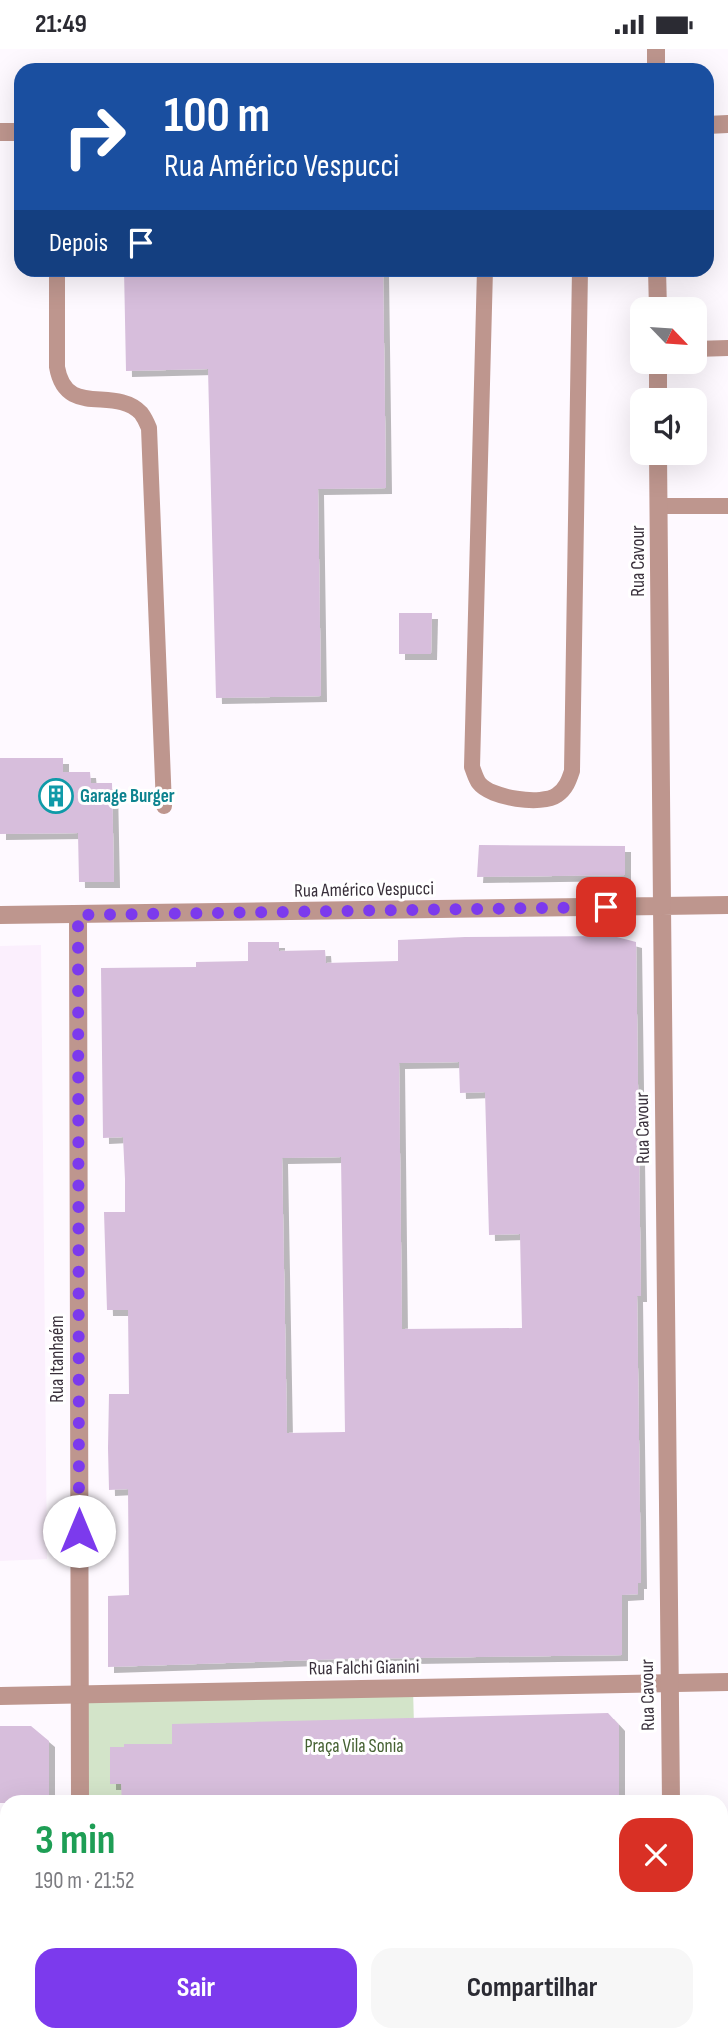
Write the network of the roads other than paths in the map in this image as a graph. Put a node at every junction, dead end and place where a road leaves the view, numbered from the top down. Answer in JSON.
{"nodes":[{"id":1,"x":57,"y":277,"type":"edge"},
{"id":2,"x":485,"y":277,"type":"edge"},
{"id":3,"x":580,"y":277,"type":"edge"},
{"id":4,"x":657,"y":277,"type":"edge"},
{"id":5,"x":658,"y":297,"type":"edge"},
{"id":6,"x":728,"y":348,"type":"edge"},
{"id":7,"x":707,"y":349,"type":"edge"},
{"id":8,"x":659,"y":465,"type":"edge"},
{"id":9,"x":659,"y":506,"type":"junction"},
{"id":10,"x":728,"y":506,"type":"edge"},
{"id":11,"x":164,"y":806,"type":"dead end"},
{"id":12,"x":728,"y":905,"type":"edge"},
{"id":13,"x":662,"y":906,"type":"junction"},
{"id":14,"x":0,"y":915,"type":"edge"},
{"id":15,"x":78,"y":915,"type":"junction"},
{"id":16,"x":669,"y":1682,"type":"junction"},
{"id":17,"x":728,"y":1682,"type":"edge"},
{"id":18,"x":80,"y":1695,"type":"junction"},
{"id":19,"x":0,"y":1696,"type":"edge"},
{"id":20,"x":80,"y":1795,"type":"edge"},
{"id":21,"x":671,"y":1795,"type":"edge"}],
"edges":[{"from":1,"to":11,"type":"lane"},
{"from":2,"to":3,"type":"lane"},
{"from":4,"to":5,"type":"street"},
{"from":6,"to":7,"type":"lane"},
{"from":8,"to":9,"type":"street","name":"Rua Cavour"},
{"from":9,"to":10,"type":"lane"},
{"from":9,"to":13,"type":"street","name":"Rua Cavour"},
{"from":12,"to":13,"type":"street","name":"Rua Américo Vespucci"},
{"from":13,"to":15,"type":"street","name":"Rua Américo Vespucci"},
{"from":13,"to":16,"type":"street","name":"Rua Cavour"},
{"from":14,"to":15,"type":"street","name":"Rua Américo Vespucci"},
{"from":15,"to":18,"type":"street","name":"Rua Itanhaém"},
{"from":16,"to":17,"type":"street","name":"Rua Falchi Gianini"},
{"from":16,"to":18,"type":"street","name":"Rua Falchi Gianini"},
{"from":16,"to":21,"type":"street","name":"Rua Cavour"},
{"from":18,"to":19,"type":"street","name":"Rua Falchi Gianini"},
{"from":18,"to":20,"type":"street","name":"Rua Itanhaém"}]}
